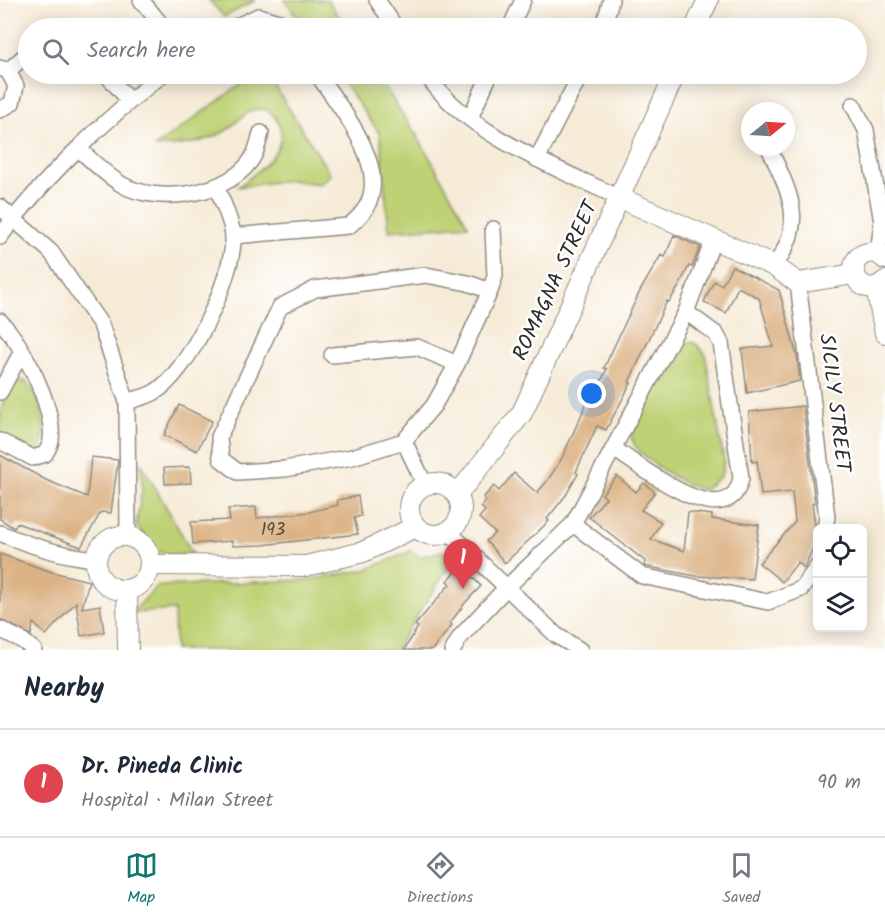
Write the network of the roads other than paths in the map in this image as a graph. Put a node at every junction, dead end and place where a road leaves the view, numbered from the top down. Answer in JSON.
{"nodes":[{"id":1,"x":141,"y":0,"type":"edge"},
{"id":2,"x":377,"y":0,"type":"edge"},
{"id":3,"x":523,"y":0,"type":"edge"},
{"id":4,"x":611,"y":0,"type":"edge"},
{"id":5,"x":708,"y":0,"type":"edge"},
{"id":6,"x":156,"y":18,"type":"edge"},
{"id":7,"x":389,"y":18,"type":"edge"},
{"id":8,"x":515,"y":18,"type":"edge"},
{"id":9,"x":606,"y":18,"type":"edge"},
{"id":10,"x":700,"y":18,"type":"edge"},
{"id":11,"x":18,"y":60,"type":"edge"},
{"id":12,"x":4,"y":69,"type":"edge"},
{"id":13,"x":115,"y":84,"type":"edge"},
{"id":14,"x":150,"y":84,"type":"edge"},
{"id":15,"x":324,"y":84,"type":"edge"},
{"id":16,"x":432,"y":84,"type":"edge"},
{"id":17,"x":485,"y":84,"type":"edge"},
{"id":18,"x":576,"y":84,"type":"edge"},
{"id":19,"x":671,"y":84,"type":"edge"},
{"id":20,"x":129,"y":100,"type":"junction"},
{"id":21,"x":853,"y":105,"type":"dead end"},
{"id":22,"x":0,"y":110,"type":"edge"},
{"id":23,"x":470,"y":118,"type":"junction"},
{"id":24,"x":261,"y":133,"type":"dead end"},
{"id":25,"x":79,"y":149,"type":"junction"},
{"id":26,"x":772,"y":156,"type":"edge"},
{"id":27,"x":537,"y":159,"type":"junction"},
{"id":28,"x":217,"y":188,"type":"junction"},
{"id":29,"x":620,"y":198,"type":"junction"},
{"id":30,"x":0,"y":207,"type":"edge"},
{"id":31,"x":14,"y":218,"type":"junction"},
{"id":32,"x":493,"y":229,"type":"dead end"},
{"id":33,"x":233,"y":236,"type":"junction"},
{"id":34,"x":0,"y":237,"type":"edge"},
{"id":35,"x":714,"y":238,"type":"junction"},
{"id":36,"x":881,"y":256,"type":"edge"},
{"id":37,"x":774,"y":266,"type":"junction"},
{"id":38,"x":854,"y":274,"type":"junction"},
{"id":39,"x":798,"y":283,"type":"junction"},
{"id":40,"x":880,"y":284,"type":"edge"},
{"id":41,"x":490,"y":291,"type":"junction"},
{"id":42,"x":686,"y":312,"type":"junction"},
{"id":43,"x":0,"y":321,"type":"edge"},
{"id":44,"x":885,"y":333,"type":"edge"},
{"id":45,"x":21,"y":353,"type":"junction"},
{"id":46,"x":332,"y":355,"type":"dead end"},
{"id":47,"x":457,"y":364,"type":"junction"},
{"id":48,"x":0,"y":392,"type":"edge"},
{"id":49,"x":127,"y":402,"type":"junction"},
{"id":50,"x":0,"y":441,"type":"edge"},
{"id":51,"x":404,"y":441,"type":"junction"},
{"id":52,"x":614,"y":449,"type":"junction"},
{"id":53,"x":425,"y":485,"type":"junction"},
{"id":54,"x":457,"y":495,"type":"junction"},
{"id":55,"x":573,"y":524,"type":"junction"},
{"id":56,"x":826,"y":524,"type":"edge"},
{"id":57,"x":416,"y":527,"type":"junction"},
{"id":58,"x":449,"y":532,"type":"junction"},
{"id":59,"x":0,"y":533,"type":"edge"},
{"id":60,"x":128,"y":535,"type":"junction"},
{"id":61,"x":96,"y":559,"type":"junction"},
{"id":62,"x":151,"y":565,"type":"junction"},
{"id":63,"x":813,"y":572,"type":"edge"},
{"id":64,"x":506,"y":588,"type":"junction"},
{"id":65,"x":127,"y":590,"type":"junction"},
{"id":66,"x":0,"y":629,"type":"edge"},
{"id":67,"x":34,"y":650,"type":"edge"},
{"id":68,"x":128,"y":650,"type":"edge"},
{"id":69,"x":453,"y":650,"type":"edge"},
{"id":70,"x":580,"y":650,"type":"edge"}],
"edges":[{"from":1,"to":6,"type":"street"},
{"from":2,"to":7,"type":"street"},
{"from":3,"to":8,"type":"street"},
{"from":4,"to":9,"type":"street"},
{"from":5,"to":10,"type":"street"},
{"from":11,"to":12,"type":"street"},
{"from":12,"to":22,"type":"street"},
{"from":13,"to":20,"type":"street"},
{"from":14,"to":20,"type":"street"},
{"from":15,"to":33,"type":"street"},
{"from":16,"to":23,"type":"street"},
{"from":17,"to":23,"type":"street"},
{"from":18,"to":27,"type":"street"},
{"from":19,"to":29,"type":"street","name":"ROMAGNA STREET"},
{"from":20,"to":25,"type":"street"},
{"from":21,"to":36,"type":"street"},
{"from":23,"to":27,"type":"street"},
{"from":24,"to":28,"type":"street"},
{"from":25,"to":28,"type":"street"},
{"from":25,"to":31,"type":"street"},
{"from":26,"to":37,"type":"street"},
{"from":27,"to":29,"type":"street"},
{"from":28,"to":33,"type":"street"},
{"from":29,"to":35,"type":"street"},
{"from":29,"to":54,"type":"street","name":"ROMAGNA STREET"},
{"from":30,"to":31,"type":"street"},
{"from":31,"to":34,"type":"street"},
{"from":31,"to":49,"type":"street"},
{"from":32,"to":41,"type":"street"},
{"from":33,"to":49,"type":"street"},
{"from":35,"to":37,"type":"street"},
{"from":35,"to":42,"type":"street"},
{"from":36,"to":38,"type":"street"},
{"from":37,"to":39,"type":"street"},
{"from":38,"to":39,"type":"street"},
{"from":38,"to":40,"type":"street"},
{"from":39,"to":56,"type":"street","name":"SICILY STREET"},
{"from":40,"to":44,"type":"street"},
{"from":41,"to":47,"type":"street"},
{"from":41,"to":51,"type":"street"},
{"from":42,"to":52,"type":"street"},
{"from":42,"to":52,"type":"street"},
{"from":43,"to":45,"type":"street"},
{"from":45,"to":48,"type":"street"},
{"from":45,"to":50,"type":"street"},
{"from":46,"to":47,"type":"street"},
{"from":47,"to":51,"type":"street"},
{"from":49,"to":60,"type":"street"},
{"from":51,"to":53,"type":"street"},
{"from":52,"to":55,"type":"street"},
{"from":53,"to":54,"type":"street"},
{"from":53,"to":57,"type":"street"},
{"from":54,"to":58,"type":"street"},
{"from":55,"to":63,"type":"street"},
{"from":55,"to":64,"type":"street"},
{"from":57,"to":58,"type":"street"},
{"from":57,"to":62,"type":"street"},
{"from":58,"to":64,"type":"street"},
{"from":59,"to":61,"type":"street"},
{"from":60,"to":61,"type":"street"},
{"from":60,"to":62,"type":"street"},
{"from":61,"to":65,"type":"street"},
{"from":62,"to":65,"type":"street"},
{"from":64,"to":69,"type":"street"},
{"from":64,"to":70,"type":"street"},
{"from":65,"to":68,"type":"street"},
{"from":66,"to":67,"type":"street"}]}
